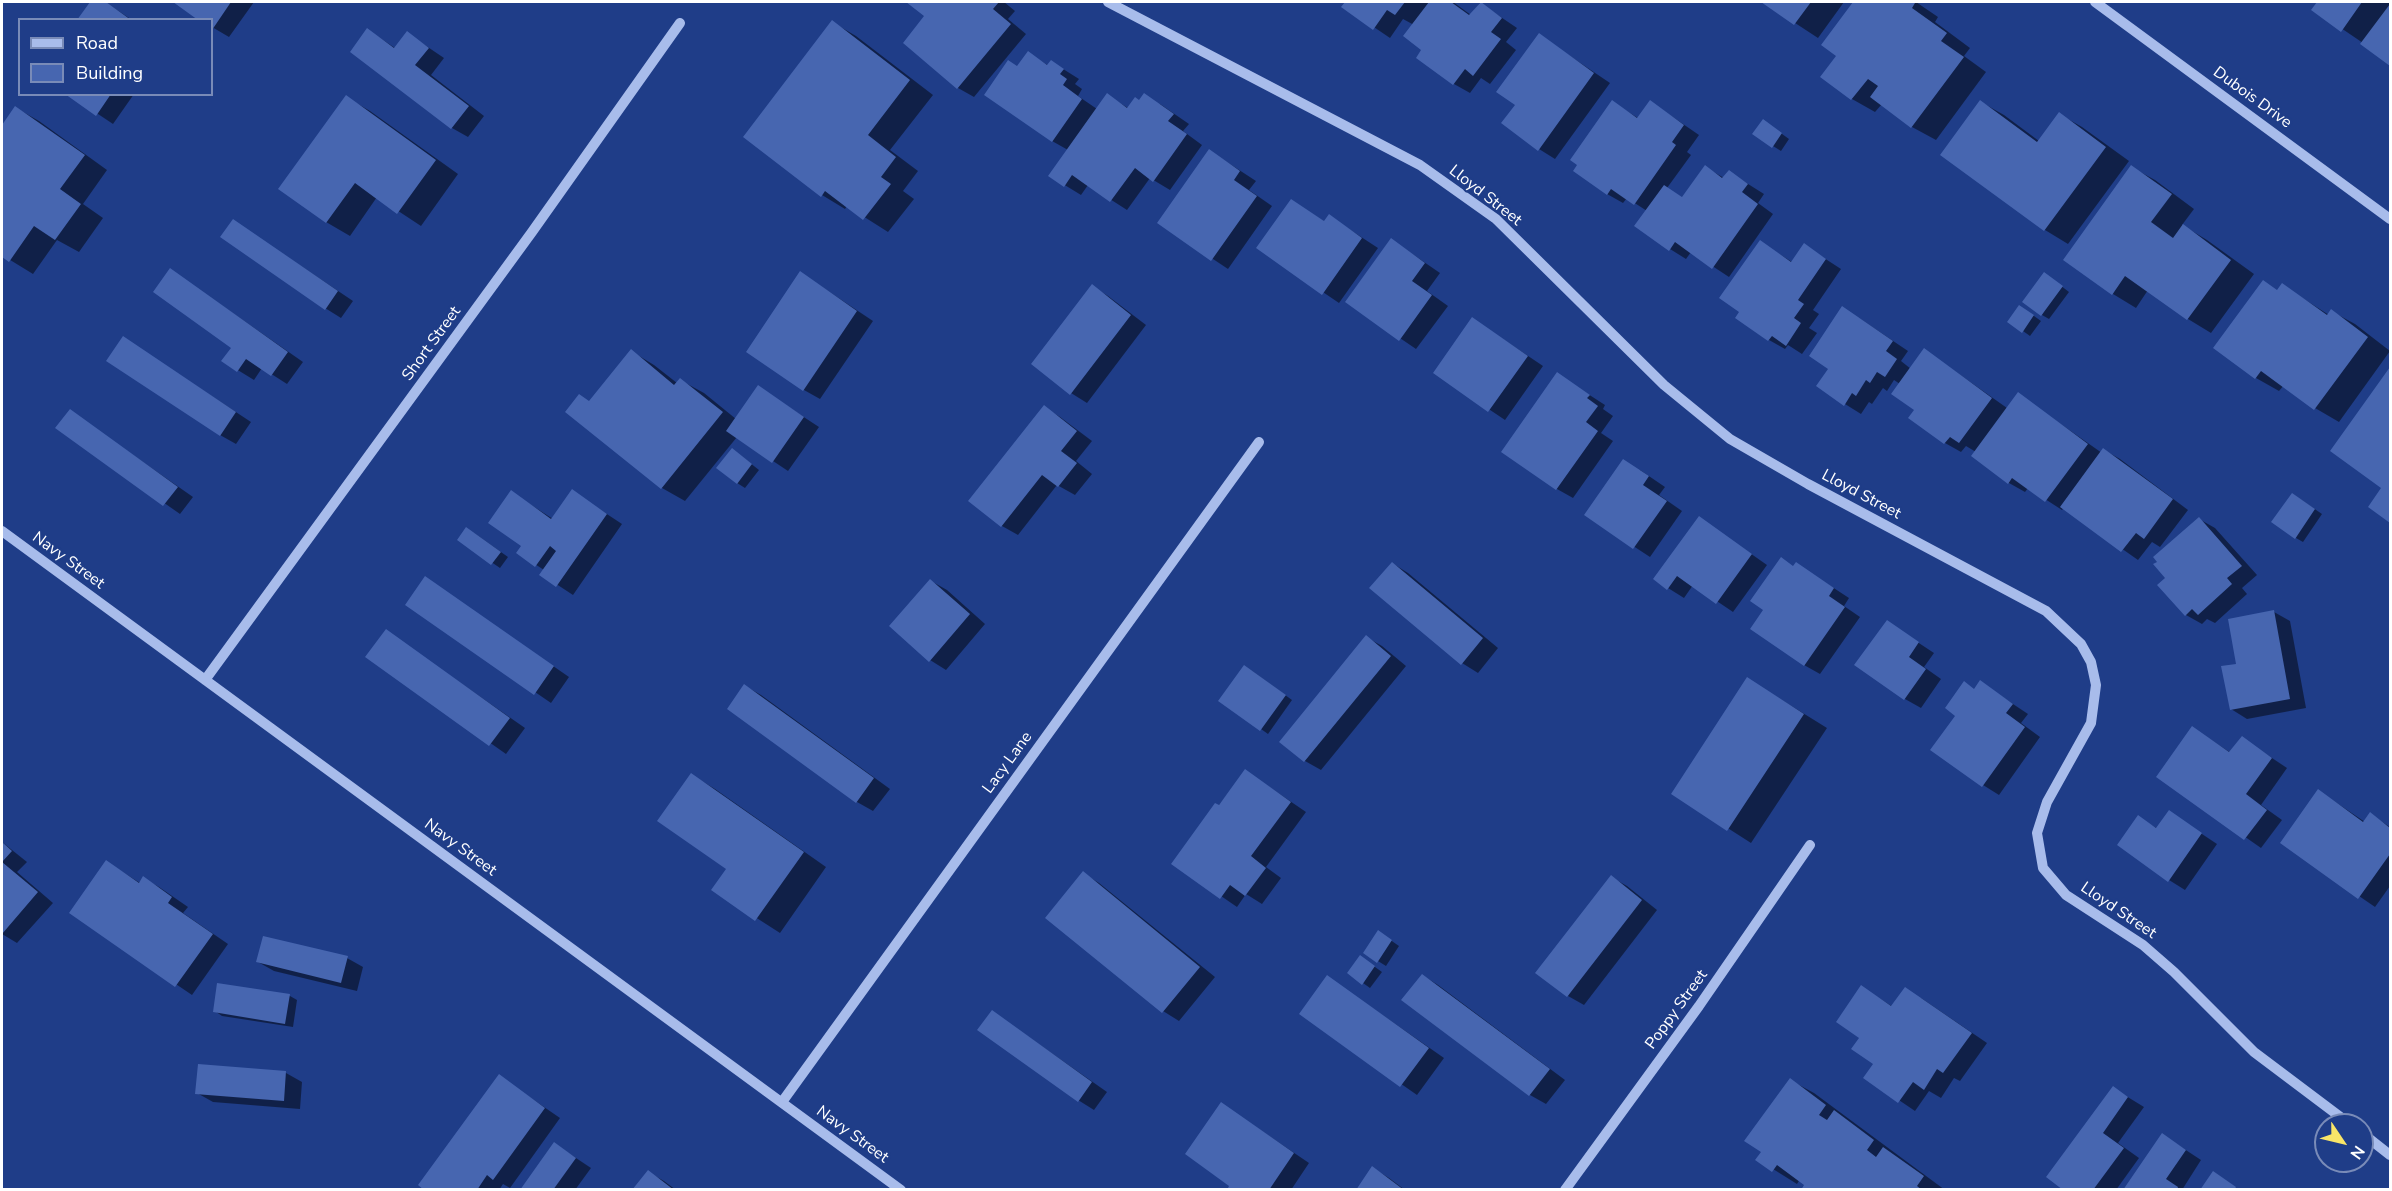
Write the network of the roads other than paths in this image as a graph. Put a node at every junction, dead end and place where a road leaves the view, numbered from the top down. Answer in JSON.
{"nodes":[{"id":1,"x":1108,"y":2,"type":"edge"},
{"id":2,"x":2095,"y":2,"type":"edge"},
{"id":3,"x":680,"y":23,"type":"dead end"},
{"id":4,"x":2391,"y":219,"type":"edge"},
{"id":5,"x":1260,"y":442,"type":"dead end"},
{"id":6,"x":2,"y":531,"type":"edge"},
{"id":7,"x":205,"y":680,"type":"junction"},
{"id":8,"x":1810,"y":845,"type":"dead end"},
{"id":9,"x":782,"y":1102,"type":"junction"},
{"id":10,"x":2335,"y":1113,"type":"edge"},
{"id":11,"x":2374,"y":1142,"type":"edge"},
{"id":12,"x":2391,"y":1155,"type":"edge"},
{"id":13,"x":901,"y":1190,"type":"edge"},
{"id":14,"x":1565,"y":1190,"type":"edge"}],
"edges":[{"from":1,"to":10,"type":"street","name":"Lloyd Street"},
{"from":2,"to":4,"type":"street","name":"Dubois Drive"},
{"from":3,"to":7,"type":"street","name":"Short Street"},
{"from":5,"to":9,"type":"street","name":"Lacy Lane"},
{"from":6,"to":7,"type":"street","name":"Navy Street"},
{"from":7,"to":9,"type":"street","name":"Navy Street"},
{"from":8,"to":14,"type":"street","name":"Poppy Street"},
{"from":9,"to":13,"type":"street","name":"Navy Street"},
{"from":11,"to":12,"type":"street"}]}
